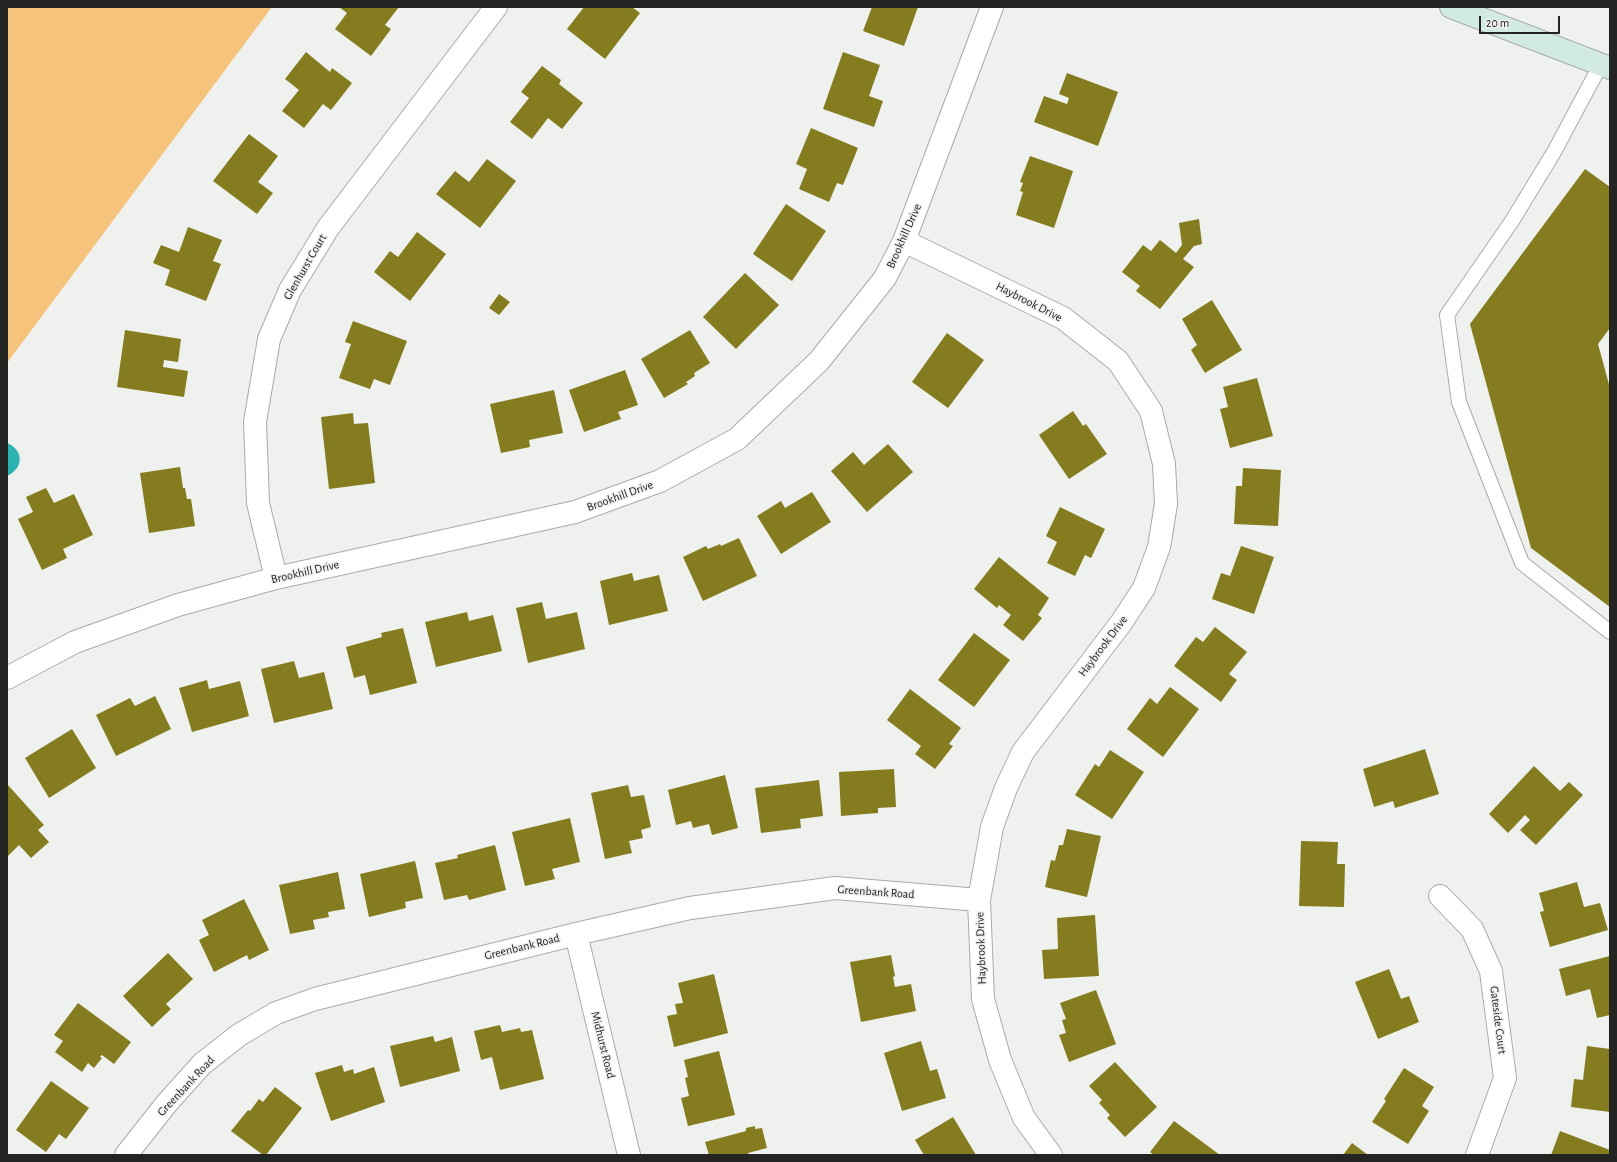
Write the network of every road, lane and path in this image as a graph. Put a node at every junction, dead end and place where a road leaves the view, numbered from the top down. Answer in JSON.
{"nodes":[{"id":1,"x":496,"y":7,"type":"edge"},
{"id":2,"x":992,"y":7,"type":"edge"},
{"id":3,"x":1451,"y":7,"type":"edge"},
{"id":4,"x":1605,"y":66,"type":"edge"},
{"id":5,"x":904,"y":241,"type":"junction"},
{"id":6,"x":276,"y":578,"type":"junction"},
{"id":7,"x":1610,"y":632,"type":"edge"},
{"id":8,"x":7,"y":678,"type":"edge"},
{"id":9,"x":1440,"y":896,"type":"dead end"},
{"id":10,"x":979,"y":900,"type":"junction"},
{"id":11,"x":576,"y":934,"type":"junction"},
{"id":12,"x":126,"y":1155,"type":"edge"},
{"id":13,"x":629,"y":1155,"type":"edge"},
{"id":14,"x":1051,"y":1155,"type":"edge"},
{"id":15,"x":1477,"y":1155,"type":"edge"}],
"edges":[{"from":1,"to":6,"type":"street","name":"Glenhurst Court"},
{"from":2,"to":5,"type":"street","name":"Brookhill Drive"},
{"from":3,"to":4,"type":"main road"},
{"from":4,"to":7,"type":"lane"},
{"from":5,"to":6,"type":"street","name":"Brookhill Drive"},
{"from":5,"to":10,"type":"street","name":"Haybrook Drive"},
{"from":6,"to":8,"type":"street","name":"Brookhill Drive"},
{"from":9,"to":15,"type":"street","name":"Gateside Court"},
{"from":10,"to":11,"type":"street","name":"Greenbank Road"},
{"from":10,"to":14,"type":"street","name":"Haybrook Drive"},
{"from":11,"to":12,"type":"street","name":"Greenbank Road"},
{"from":11,"to":13,"type":"street","name":"Midhurst Road"}]}
